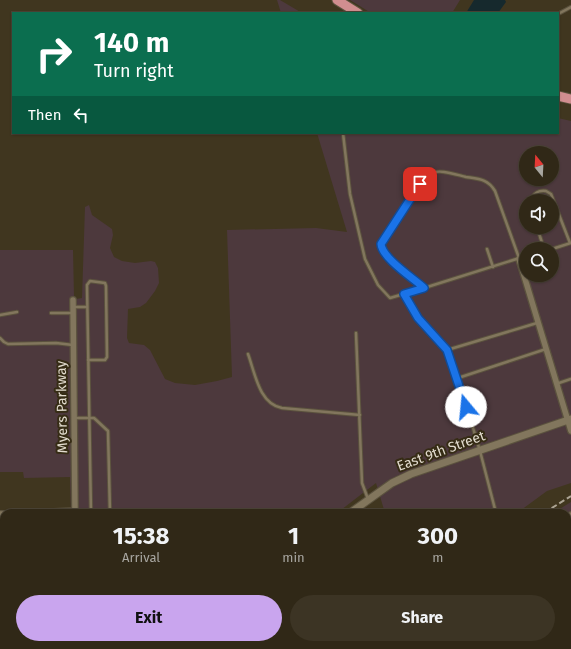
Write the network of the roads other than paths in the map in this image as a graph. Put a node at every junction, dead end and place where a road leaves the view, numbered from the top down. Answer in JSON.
{"nodes":[{"id":1,"x":337,"y":0,"type":"edge"},
{"id":2,"x":571,"y":6,"type":"edge"},
{"id":3,"x":356,"y":12,"type":"edge"},
{"id":4,"x":559,"y":13,"type":"edge"},
{"id":5,"x":559,"y":96,"type":"edge"},
{"id":6,"x":571,"y":99,"type":"edge"},
{"id":7,"x":343,"y":134,"type":"edge"},
{"id":8,"x":535,"y":194,"type":"edge"},
{"id":9,"x":551,"y":194,"type":"edge"},
{"id":10,"x":559,"y":215,"type":"edge"},
{"id":11,"x":570,"y":243,"type":"edge"},
{"id":12,"x":559,"y":247,"type":"edge"},
{"id":13,"x":486,"y":249,"type":"dead end"},
{"id":14,"x":519,"y":259,"type":"joint"},
{"id":15,"x":493,"y":267,"type":"junction"},
{"id":16,"x":526,"y":282,"type":"edge"},
{"id":17,"x":424,"y":288,"type":"junction"},
{"id":18,"x":404,"y":294,"type":"junction"},
{"id":19,"x":73,"y":300,"type":"dead end"},
{"id":20,"x":88,"y":307,"type":"junction"},
{"id":21,"x":73,"y":310,"type":"junction"},
{"id":22,"x":17,"y":312,"type":"dead end"},
{"id":23,"x":51,"y":313,"type":"dead end"},
{"id":24,"x":0,"y":315,"type":"edge"},
{"id":25,"x":538,"y":322,"type":"junction"},
{"id":26,"x":356,"y":333,"type":"dead end"},
{"id":27,"x":0,"y":338,"type":"edge"},
{"id":28,"x":73,"y":345,"type":"junction"},
{"id":29,"x":546,"y":349,"type":"junction"},
{"id":30,"x":447,"y":350,"type":"junction"},
{"id":31,"x":248,"y":354,"type":"dead end"},
{"id":32,"x":88,"y":360,"type":"junction"},
{"id":33,"x":458,"y":378,"type":"junction"},
{"id":34,"x":571,"y":379,"type":"edge"},
{"id":35,"x":556,"y":384,"type":"junction"},
{"id":36,"x":360,"y":416,"type":"junction"},
{"id":37,"x":73,"y":418,"type":"junction"},
{"id":38,"x":90,"y":418,"type":"junction"},
{"id":39,"x":569,"y":420,"type":"edge"},
{"id":40,"x":571,"y":431,"type":"edge"},
{"id":41,"x":480,"y":451,"type":"junction"},
{"id":42,"x":368,"y":499,"type":"junction"},
{"id":43,"x":75,"y":509,"type":"edge"},
{"id":44,"x":91,"y":509,"type":"edge"},
{"id":45,"x":110,"y":509,"type":"edge"},
{"id":46,"x":355,"y":509,"type":"edge"},
{"id":47,"x":495,"y":509,"type":"edge"}],
"edges":[{"from":1,"to":3,"type":"highway"},
{"from":2,"to":4,"type":"lane"},
{"from":5,"to":6,"type":"highway"},
{"from":7,"to":18,"type":"lane"},
{"from":8,"to":9,"type":"lane"},
{"from":10,"to":11,"type":"lane"},
{"from":11,"to":12,"type":"lane"},
{"from":13,"to":15,"type":"lane"},
{"from":14,"to":15,"type":"lane"},
{"from":14,"to":17,"type":"lane"},
{"from":15,"to":17,"type":"lane"},
{"from":16,"to":25,"type":"street"},
{"from":17,"to":18,"type":"lane"},
{"from":18,"to":30,"type":"lane"},
{"from":19,"to":21,"type":"street","name":"Myers Parkway"},
{"from":20,"to":21,"type":"lane"},
{"from":20,"to":32,"type":"lane"},
{"from":20,"to":32,"type":"lane"},
{"from":21,"to":23,"type":"lane"},
{"from":21,"to":28,"type":"street","name":"Myers Parkway"},
{"from":22,"to":24,"type":"lane"},
{"from":25,"to":29,"type":"street"},
{"from":25,"to":30,"type":"lane"},
{"from":26,"to":36,"type":"lane"},
{"from":27,"to":28,"type":"lane"},
{"from":28,"to":37,"type":"street","name":"Myers Parkway"},
{"from":29,"to":33,"type":"lane"},
{"from":29,"to":35,"type":"street"},
{"from":30,"to":33,"type":"lane"},
{"from":31,"to":36,"type":"lane"},
{"from":32,"to":38,"type":"lane"},
{"from":33,"to":41,"type":"lane"},
{"from":34,"to":35,"type":"lane"},
{"from":35,"to":39,"type":"street"},
{"from":36,"to":42,"type":"lane"},
{"from":37,"to":38,"type":"lane"},
{"from":37,"to":43,"type":"street","name":"Myers Parkway"},
{"from":38,"to":44,"type":"lane"},
{"from":38,"to":45,"type":"lane"},
{"from":39,"to":40,"type":"street"},
{"from":39,"to":41,"type":"street","name":"East 9th Street"},
{"from":41,"to":42,"type":"street","name":"East 9th Street"},
{"from":41,"to":47,"type":"lane"},
{"from":42,"to":46,"type":"street","name":"East 9th Street"}]}
